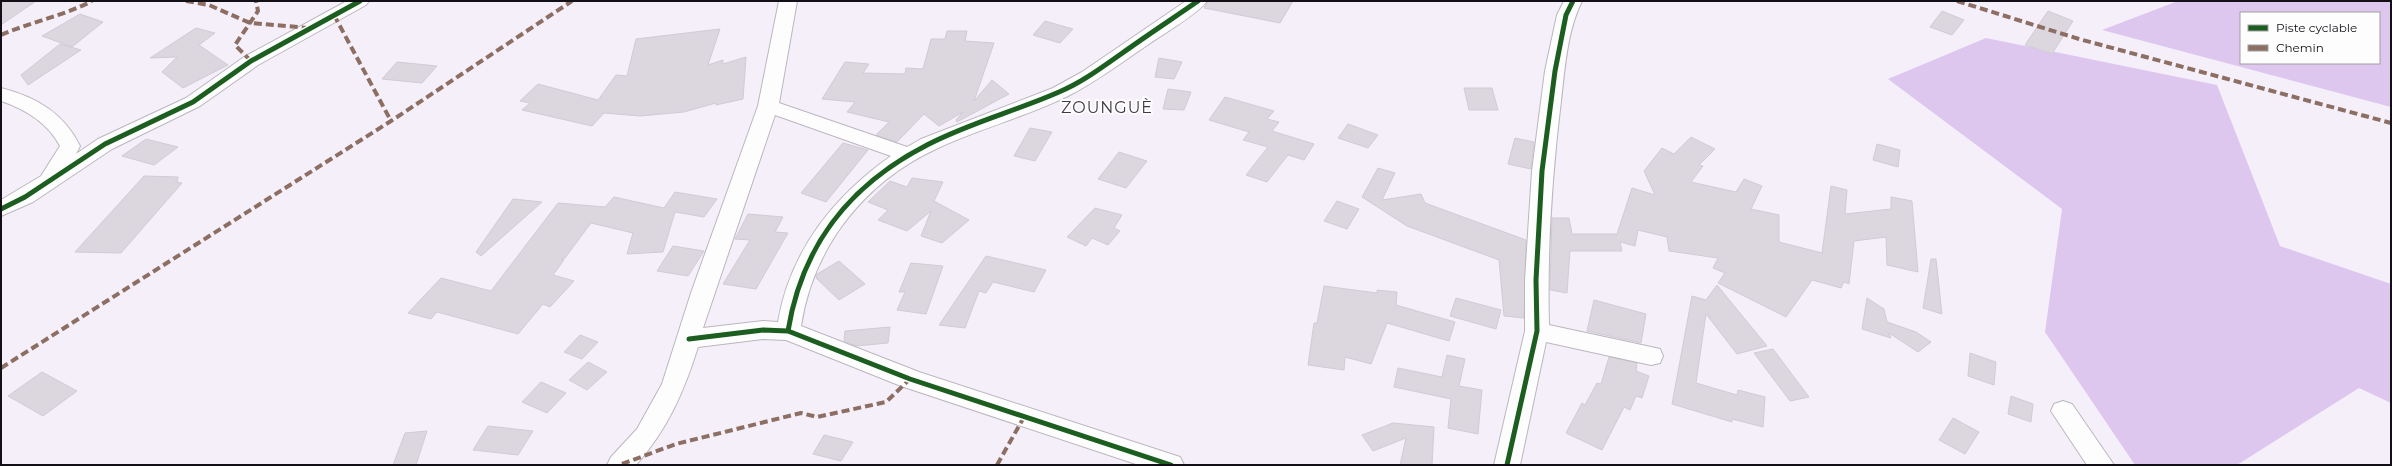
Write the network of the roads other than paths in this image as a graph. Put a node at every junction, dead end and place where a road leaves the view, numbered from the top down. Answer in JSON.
{"nodes":[{"id":1,"x":360,"y":1,"type":"edge"},
{"id":2,"x":788,"y":1,"type":"edge"},
{"id":3,"x":1198,"y":1,"type":"edge"},
{"id":4,"x":1573,"y":1,"type":"edge"},
{"id":5,"x":1,"y":94,"type":"edge"},
{"id":6,"x":768,"y":106,"type":"junction"},
{"id":7,"x":907,"y":154,"type":"junction"},
{"id":8,"x":51,"y":178,"type":"junction"},
{"id":9,"x":1,"y":210,"type":"edge"},
{"id":10,"x":788,"y":331,"type":"junction"},
{"id":11,"x":1537,"y":331,"type":"junction"},
{"id":12,"x":689,"y":338,"type":"junction"},
{"id":13,"x":1651,"y":356,"type":"dead end"},
{"id":14,"x":2063,"y":411,"type":"dead end"},
{"id":15,"x":620,"y":465,"type":"edge"},
{"id":16,"x":1171,"y":465,"type":"edge"},
{"id":17,"x":1507,"y":465,"type":"edge"},
{"id":18,"x":2101,"y":465,"type":"edge"}],
"edges":[{"from":1,"to":8,"type":"street"},
{"from":2,"to":6,"type":"street"},
{"from":3,"to":7,"type":"street"},
{"from":4,"to":11,"type":"street"},
{"from":5,"to":8,"type":"street"},
{"from":6,"to":7,"type":"street"},
{"from":6,"to":12,"type":"street"},
{"from":7,"to":10,"type":"street"},
{"from":8,"to":9,"type":"street"},
{"from":10,"to":12,"type":"street"},
{"from":10,"to":16,"type":"street"},
{"from":11,"to":13,"type":"street"},
{"from":11,"to":17,"type":"street"},
{"from":12,"to":15,"type":"street"},
{"from":14,"to":18,"type":"street"}]}
